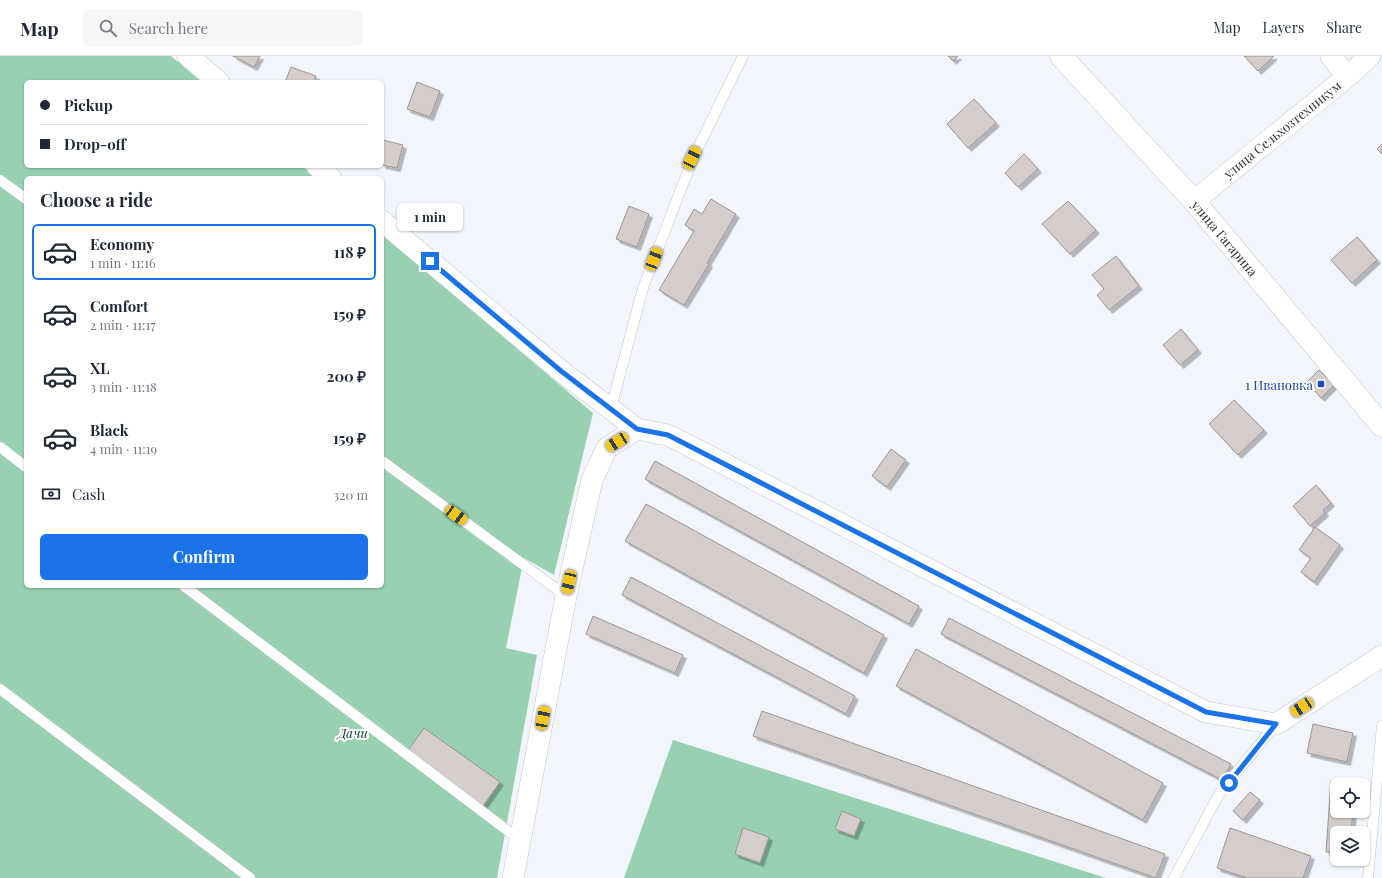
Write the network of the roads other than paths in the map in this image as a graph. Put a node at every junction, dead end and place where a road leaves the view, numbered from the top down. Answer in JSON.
{"nodes":[{"id":1,"x":188,"y":56,"type":"edge"},
{"id":2,"x":743,"y":56,"type":"edge"},
{"id":3,"x":1062,"y":56,"type":"edge"},
{"id":4,"x":1331,"y":56,"type":"edge"},
{"id":5,"x":1370,"y":56,"type":"edge"},
{"id":6,"x":1346,"y":77,"type":"junction"},
{"id":7,"x":217,"y":80,"type":"edge"},
{"id":8,"x":319,"y":168,"type":"edge"},
{"id":9,"x":329,"y":176,"type":"edge"},
{"id":10,"x":0,"y":180,"type":"edge"},
{"id":11,"x":24,"y":198,"type":"edge"},
{"id":12,"x":1194,"y":201,"type":"junction"},
{"id":13,"x":384,"y":223,"type":"edge"},
{"id":14,"x":611,"y":408,"type":"junction"},
{"id":15,"x":1382,"y":426,"type":"edge"},
{"id":16,"x":637,"y":429,"type":"junction"},
{"id":17,"x":0,"y":447,"type":"edge"},
{"id":18,"x":384,"y":462,"type":"edge"},
{"id":19,"x":24,"y":465,"type":"edge"},
{"id":20,"x":187,"y":588,"type":"edge"},
{"id":21,"x":566,"y":596,"type":"junction"},
{"id":22,"x":1382,"y":656,"type":"edge"},
{"id":23,"x":0,"y":689,"type":"edge"},
{"id":24,"x":1276,"y":724,"type":"junction"},
{"id":25,"x":1382,"y":726,"type":"edge"},
{"id":26,"x":520,"y":840,"type":"junction"},
{"id":27,"x":250,"y":878,"type":"edge"},
{"id":28,"x":513,"y":878,"type":"edge"},
{"id":29,"x":1174,"y":878,"type":"edge"},
{"id":30,"x":1368,"y":878,"type":"edge"}],
"edges":[{"from":1,"to":7,"type":"street"},
{"from":2,"to":14,"type":"lane"},
{"from":3,"to":12,"type":"street","name":"улица Гагарина"},
{"from":4,"to":6,"type":"street"},
{"from":5,"to":6,"type":"street","name":"улица Сельхозтехникум"},
{"from":6,"to":12,"type":"street","name":"улица Сельхозтехникум"},
{"from":8,"to":9,"type":"street"},
{"from":10,"to":11,"type":"lane"},
{"from":12,"to":15,"type":"street","name":"улица Гагарина"},
{"from":13,"to":14,"type":"street"},
{"from":14,"to":16,"type":"street"},
{"from":16,"to":21,"type":"street"},
{"from":16,"to":24,"type":"street"},
{"from":17,"to":19,"type":"lane"},
{"from":18,"to":21,"type":"lane"},
{"from":20,"to":26,"type":"lane"},
{"from":21,"to":26,"type":"street"},
{"from":22,"to":24,"type":"street"},
{"from":23,"to":27,"type":"lane"},
{"from":24,"to":29,"type":"lane"},
{"from":25,"to":30,"type":"lane"},
{"from":26,"to":28,"type":"street"}]}
